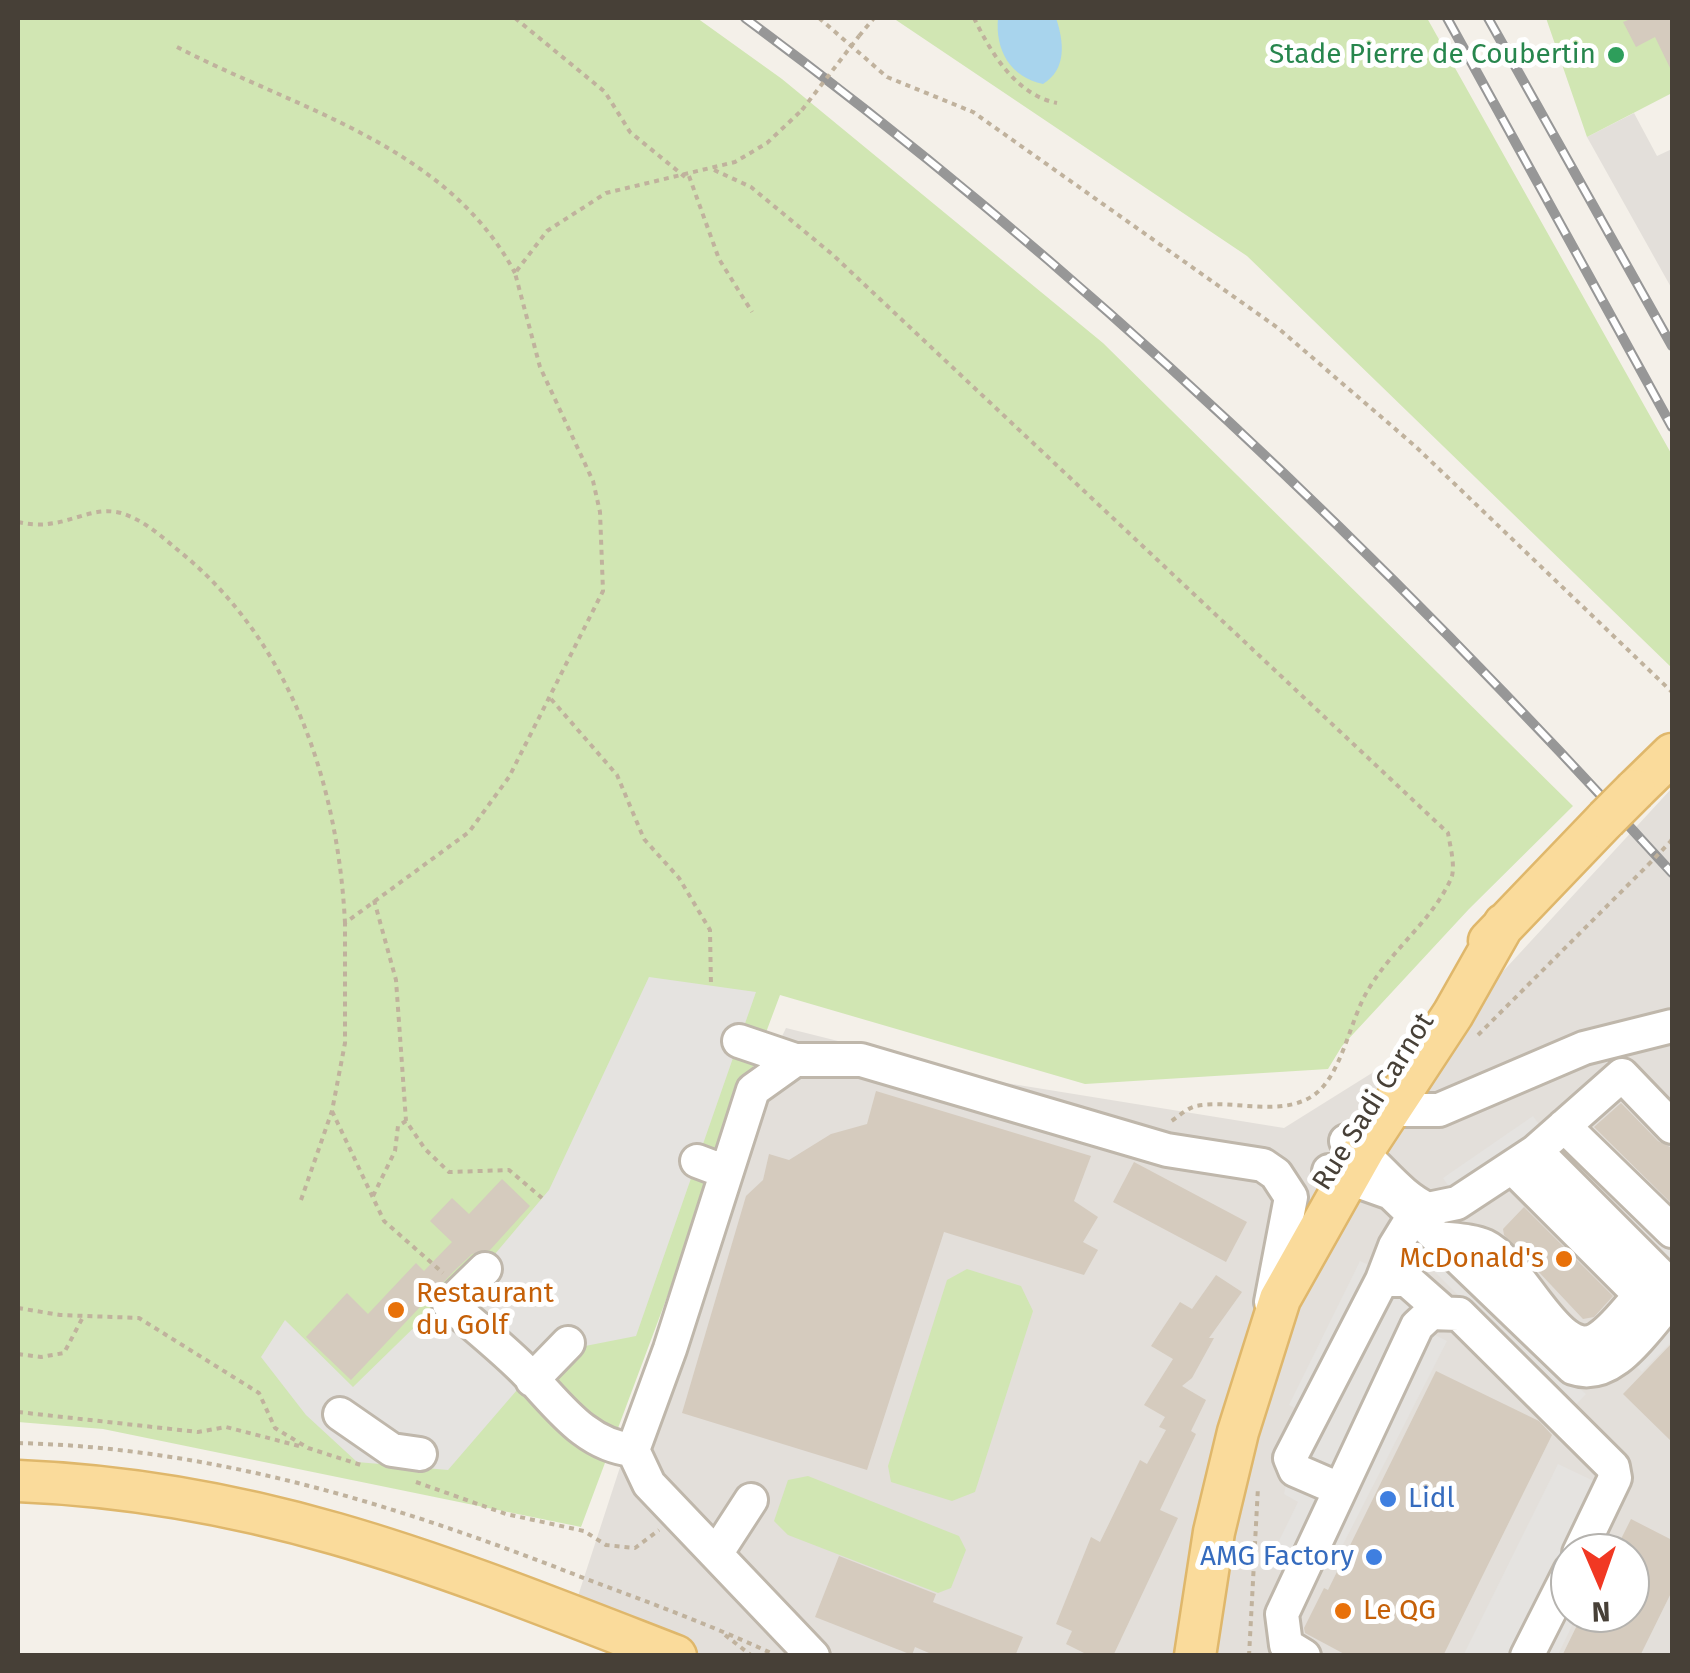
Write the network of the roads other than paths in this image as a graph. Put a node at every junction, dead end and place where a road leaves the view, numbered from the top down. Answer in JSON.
{"nodes":[{"id":1,"x":1672,"y":754,"type":"edge"},
{"id":2,"x":1504,"y":924,"type":"junction"},
{"id":3,"x":1672,"y":1026,"type":"edge"},
{"id":4,"x":739,"y":1041,"type":"dead end"},
{"id":5,"x":795,"y":1060,"type":"junction"},
{"id":6,"x":1394,"y":1100,"type":"junction"},
{"id":7,"x":1564,"y":1126,"type":"junction"},
{"id":8,"x":1672,"y":1128,"type":"edge"},
{"id":9,"x":1524,"y":1159,"type":"junction"},
{"id":10,"x":1346,"y":1161,"type":"junction"},
{"id":11,"x":1457,"y":1203,"type":"junction"},
{"id":12,"x":1414,"y":1215,"type":"junction"},
{"id":13,"x":1672,"y":1231,"type":"edge"},
{"id":14,"x":1439,"y":1238,"type":"junction"},
{"id":15,"x":474,"y":1279,"type":"road end"},
{"id":16,"x":1382,"y":1280,"type":"junction"},
{"id":17,"x":1275,"y":1310,"type":"junction"},
{"id":18,"x":1441,"y":1310,"type":"junction"},
{"id":19,"x":568,"y":1344,"type":"dead end"},
{"id":20,"x":532,"y":1380,"type":"junction"},
{"id":21,"x":340,"y":1414,"type":"dead end"},
{"id":22,"x":632,"y":1450,"type":"junction"},
{"id":23,"x":420,"y":1454,"type":"dead end"},
{"id":24,"x":1230,"y":1473,"type":"junction"},
{"id":25,"x":18,"y":1481,"type":"edge"},
{"id":26,"x":1339,"y":1489,"type":"junction"},
{"id":27,"x":750,"y":1500,"type":"dead end"},
{"id":28,"x":1589,"y":1533,"type":"edge"},
{"id":29,"x":716,"y":1554,"type":"junction"},
{"id":30,"x":1550,"y":1611,"type":"edge"},
{"id":31,"x":676,"y":1656,"type":"edge"},
{"id":32,"x":813,"y":1656,"type":"edge"},
{"id":33,"x":1195,"y":1656,"type":"edge"},
{"id":34,"x":1223,"y":1656,"type":"edge"},
{"id":35,"x":1304,"y":1656,"type":"edge"},
{"id":36,"x":1527,"y":1656,"type":"edge"}],
"edges":[{"from":1,"to":2,"type":"main road","name":"Rue Sadi Carnot","bridge":true},
{"from":2,"to":6,"type":"main road","name":"Rue Sadi Carnot"},
{"from":2,"to":10,"type":"main road","name":"Rue Sadi Carnot"},
{"from":3,"to":6,"type":"lane"},
{"from":4,"to":5,"type":"lane"},
{"from":5,"to":17,"type":"lane"},
{"from":5,"to":22,"type":"lane"},
{"from":6,"to":10,"type":"main road","name":"Rue Sadi Carnot"},
{"from":7,"to":8,"type":"lane"},
{"from":7,"to":9,"type":"lane"},
{"from":7,"to":13,"type":"lane"},
{"from":9,"to":11,"type":"lane"},
{"from":9,"to":14,"type":"lane"},
{"from":9,"to":14,"type":"lane"},
{"from":10,"to":11,"type":"lane"},
{"from":10,"to":12,"type":"lane"},
{"from":10,"to":17,"type":"main road","name":"Rue Sadi Carnot"},
{"from":11,"to":14,"type":"lane"},
{"from":12,"to":14,"type":"lane"},
{"from":12,"to":16,"type":"lane"},
{"from":15,"to":20,"type":"lane"},
{"from":16,"to":18,"type":"lane"},
{"from":16,"to":26,"type":"lane"},
{"from":17,"to":24,"type":"main road","name":"Rue Sadi Carnot"},
{"from":18,"to":26,"type":"lane"},
{"from":18,"to":28,"type":"lane"},
{"from":19,"to":20,"type":"lane"},
{"from":20,"to":22,"type":"lane"},
{"from":21,"to":23,"type":"lane"},
{"from":22,"to":29,"type":"lane"},
{"from":24,"to":33,"type":"main road","name":"Rue Sadi Carnot"},
{"from":24,"to":34,"type":"main road","name":"Rue Sadi Carnot"},
{"from":25,"to":31,"type":"main road"},
{"from":26,"to":35,"type":"lane"},
{"from":27,"to":29,"type":"lane"},
{"from":29,"to":32,"type":"lane"},
{"from":30,"to":36,"type":"lane"}]}
